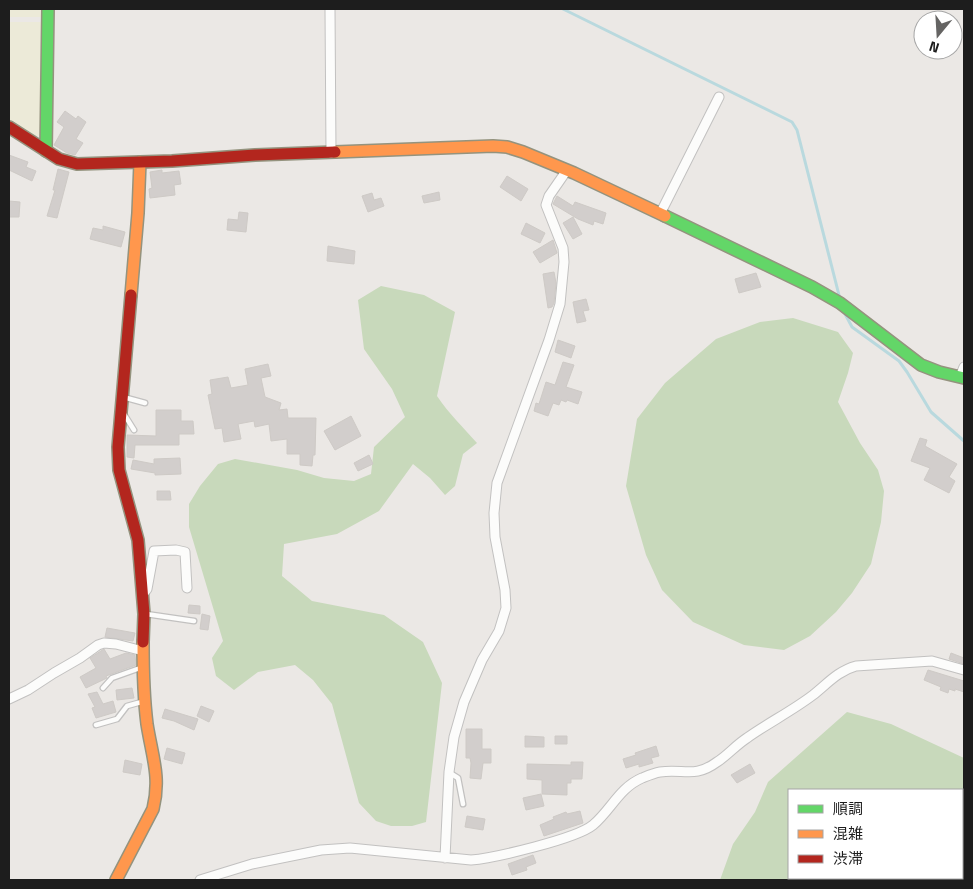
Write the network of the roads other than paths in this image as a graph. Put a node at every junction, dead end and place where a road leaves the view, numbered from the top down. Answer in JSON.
{"nodes":[{"id":1,"x":48,"y":9,"type":"edge"},
{"id":2,"x":330,"y":9,"type":"edge"},
{"id":3,"x":719,"y":97,"type":"dead end"},
{"id":4,"x":9,"y":128,"type":"edge"},
{"id":5,"x":46,"y":151,"type":"junction"},
{"id":6,"x":331,"y":153,"type":"junction"},
{"id":7,"x":140,"y":162,"type":"junction"},
{"id":8,"x":567,"y":170,"type":"junction"},
{"id":9,"x":660,"y":214,"type":"junction"},
{"id":10,"x":963,"y":374,"type":"edge"},
{"id":11,"x":122,"y":403,"type":"junction"},
{"id":12,"x":145,"y":403,"type":"dead end"},
{"id":13,"x":134,"y":430,"type":"dead end"},
{"id":14,"x":187,"y":588,"type":"dead end"},
{"id":15,"x":142,"y":595,"type":"junction"},
{"id":16,"x":144,"y":614,"type":"junction"},
{"id":17,"x":194,"y":621,"type":"dead end"},
{"id":18,"x":143,"y":652,"type":"junction"},
{"id":19,"x":144,"y":666,"type":"junction"},
{"id":20,"x":964,"y":670,"type":"edge"},
{"id":21,"x":104,"y":688,"type":"dead end"},
{"id":22,"x":9,"y":699,"type":"edge"},
{"id":23,"x":146,"y":701,"type":"junction"},
{"id":24,"x":96,"y":725,"type":"dead end"},
{"id":25,"x":449,"y":772,"type":"junction"},
{"id":26,"x":463,"y":804,"type":"dead end"},
{"id":27,"x":445,"y":858,"type":"junction"},
{"id":28,"x":116,"y":880,"type":"edge"},
{"id":29,"x":200,"y":880,"type":"edge"}],
"edges":[{"from":1,"to":5,"type":"street"},
{"from":2,"to":6,"type":"street"},
{"from":3,"to":9,"type":"street"},
{"from":4,"to":5,"type":"street"},
{"from":5,"to":7,"type":"street"},
{"from":6,"to":7,"type":"street"},
{"from":6,"to":8,"type":"street"},
{"from":7,"to":11,"type":"street"},
{"from":8,"to":9,"type":"street"},
{"from":8,"to":25,"type":"street"},
{"from":9,"to":10,"type":"street"},
{"from":11,"to":12,"type":"lane"},
{"from":11,"to":13,"type":"lane"},
{"from":11,"to":15,"type":"street"},
{"from":14,"to":15,"type":"street"},
{"from":15,"to":16,"type":"street"},
{"from":16,"to":17,"type":"lane"},
{"from":16,"to":18,"type":"street"},
{"from":18,"to":19,"type":"street"},
{"from":18,"to":22,"type":"street"},
{"from":19,"to":21,"type":"lane"},
{"from":19,"to":23,"type":"street"},
{"from":20,"to":27,"type":"street"},
{"from":23,"to":24,"type":"lane"},
{"from":23,"to":28,"type":"street"},
{"from":25,"to":26,"type":"lane"},
{"from":25,"to":27,"type":"street"},
{"from":27,"to":29,"type":"street"}]}
